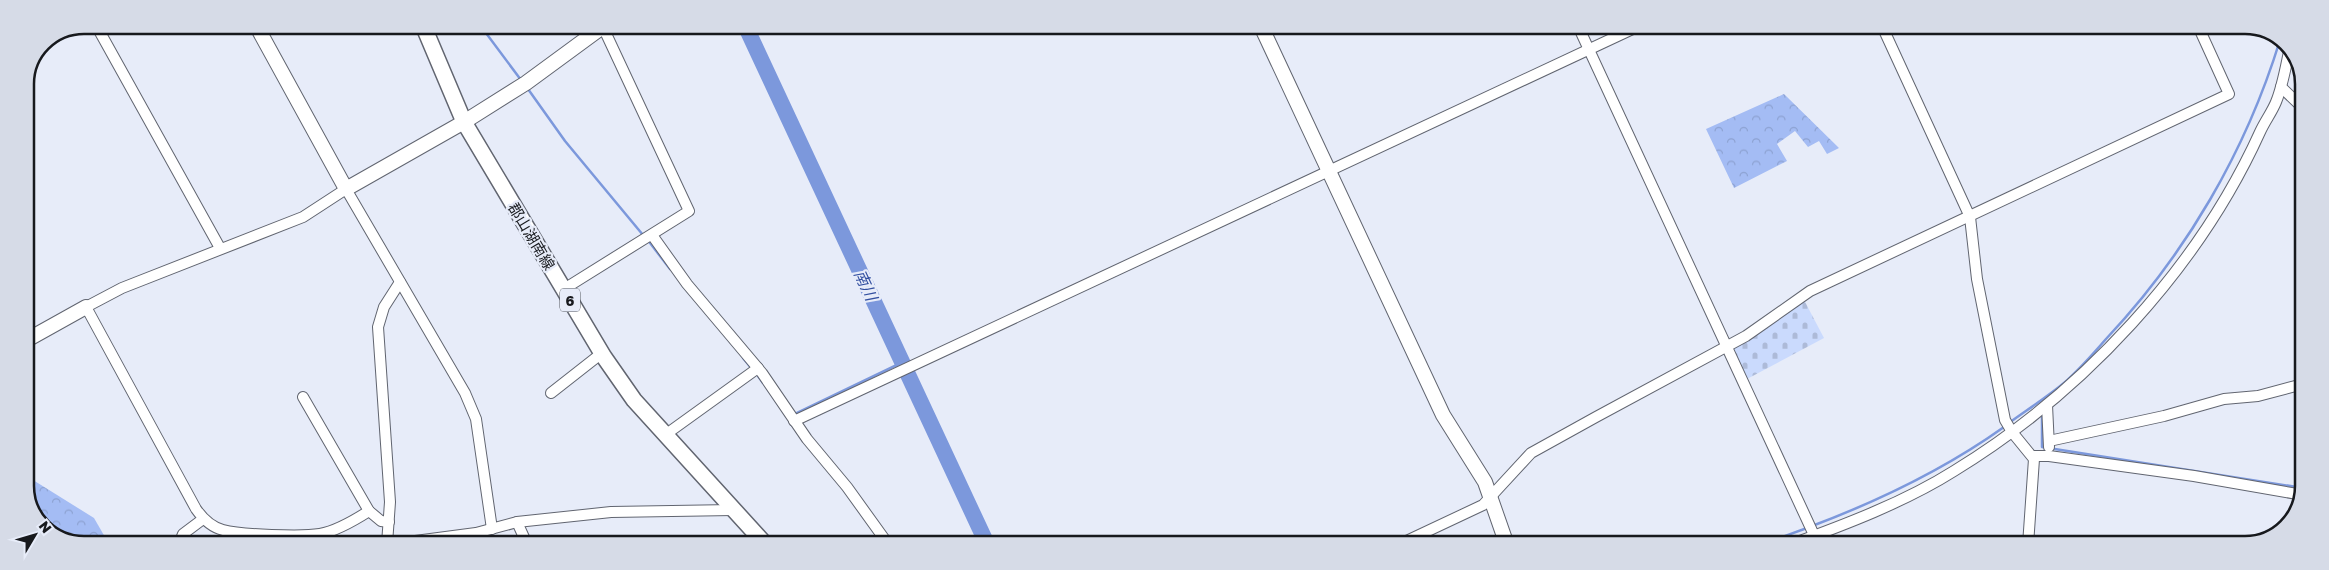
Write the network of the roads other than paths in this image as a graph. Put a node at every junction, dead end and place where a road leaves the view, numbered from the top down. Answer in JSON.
{"nodes":[{"id":1,"x":101,"y":34,"type":"edge"},
{"id":2,"x":261,"y":34,"type":"edge"},
{"id":3,"x":427,"y":34,"type":"edge"},
{"id":4,"x":593,"y":34,"type":"edge"},
{"id":5,"x":608,"y":34,"type":"edge"},
{"id":6,"x":1265,"y":34,"type":"edge"},
{"id":7,"x":1582,"y":34,"type":"edge"},
{"id":8,"x":1622,"y":34,"type":"edge"},
{"id":9,"x":1886,"y":34,"type":"edge"},
{"id":10,"x":2202,"y":34,"type":"edge"},
{"id":11,"x":1589,"y":50,"type":"junction"},
{"id":12,"x":2288,"y":57,"type":"edge"},
{"id":13,"x":2281,"y":87,"type":"junction"},
{"id":14,"x":2295,"y":100,"type":"edge"},
{"id":15,"x":464,"y":122,"type":"junction"},
{"id":16,"x":1329,"y":170,"type":"junction"},
{"id":17,"x":346,"y":188,"type":"junction"},
{"id":18,"x":1970,"y":217,"type":"junction"},
{"id":19,"x":652,"y":235,"type":"junction"},
{"id":20,"x":220,"y":248,"type":"junction"},
{"id":21,"x":400,"y":282,"type":"junction"},
{"id":22,"x":564,"y":289,"type":"junction"},
{"id":23,"x":86,"y":307,"type":"junction"},
{"id":24,"x":34,"y":337,"type":"edge"},
{"id":25,"x":1728,"y":346,"type":"junction"},
{"id":26,"x":602,"y":353,"type":"junction"},
{"id":27,"x":758,"y":368,"type":"junction"},
{"id":28,"x":2295,"y":386,"type":"edge"},
{"id":29,"x":552,"y":393,"type":"dead end"},
{"id":30,"x":303,"y":397,"type":"dead end"},
{"id":31,"x":2047,"y":405,"type":"junction"},
{"id":32,"x":794,"y":421,"type":"junction"},
{"id":33,"x":2009,"y":426,"type":"junction"},
{"id":34,"x":665,"y":435,"type":"junction"},
{"id":35,"x":2049,"y":441,"type":"junction"},
{"id":36,"x":2034,"y":456,"type":"junction"},
{"id":37,"x":2049,"y":456,"type":"junction"},
{"id":38,"x":2294,"y":493,"type":"edge"},
{"id":39,"x":1490,"y":498,"type":"junction"},
{"id":40,"x":733,"y":510,"type":"junction"},
{"id":41,"x":368,"y":511,"type":"junction"},
{"id":42,"x":203,"y":519,"type":"junction"},
{"id":43,"x":389,"y":522,"type":"junction"},
{"id":44,"x":517,"y":522,"type":"junction"},
{"id":45,"x":492,"y":529,"type":"junction"},
{"id":46,"x":1812,"y":530,"type":"junction"},
{"id":47,"x":182,"y":536,"type":"edge"},
{"id":48,"x":388,"y":536,"type":"edge"},
{"id":49,"x":446,"y":536,"type":"edge"},
{"id":50,"x":523,"y":536,"type":"edge"},
{"id":51,"x":757,"y":536,"type":"edge"},
{"id":52,"x":882,"y":536,"type":"edge"},
{"id":53,"x":1415,"y":536,"type":"edge"},
{"id":54,"x":1504,"y":536,"type":"edge"},
{"id":55,"x":1803,"y":536,"type":"edge"},
{"id":56,"x":2029,"y":536,"type":"edge"}],
"edges":[{"from":1,"to":20,"type":"street"},
{"from":2,"to":17,"type":"street"},
{"from":3,"to":15,"type":"main road","name":"郡山湖南線","number":"6"},
{"from":4,"to":15,"type":"street"},
{"from":5,"to":19,"type":"street"},
{"from":6,"to":16,"type":"street"},
{"from":7,"to":11,"type":"street"},
{"from":8,"to":11,"type":"street"},
{"from":9,"to":18,"type":"street"},
{"from":10,"to":18,"type":"street"},
{"from":11,"to":16,"type":"street"},
{"from":11,"to":25,"type":"street"},
{"from":12,"to":13,"type":"street"},
{"from":13,"to":14,"type":"street"},
{"from":13,"to":31,"type":"street"},
{"from":15,"to":17,"type":"street"},
{"from":15,"to":22,"type":"main road","name":"郡山湖南線","number":"6"},
{"from":16,"to":32,"type":"street"},
{"from":16,"to":39,"type":"street"},
{"from":17,"to":20,"type":"street"},
{"from":17,"to":21,"type":"street"},
{"from":18,"to":25,"type":"street"},
{"from":18,"to":33,"type":"street"},
{"from":19,"to":22,"type":"street"},
{"from":19,"to":27,"type":"street"},
{"from":20,"to":23,"type":"street"},
{"from":21,"to":43,"type":"street"},
{"from":21,"to":45,"type":"street"},
{"from":22,"to":26,"type":"main road","name":"郡山湖南線","number":"6"},
{"from":23,"to":24,"type":"street"},
{"from":23,"to":42,"type":"street"},
{"from":25,"to":39,"type":"street"},
{"from":25,"to":46,"type":"street"},
{"from":26,"to":29,"type":"street"},
{"from":26,"to":34,"type":"main road","name":"郡山湖南線","number":"6"},
{"from":27,"to":32,"type":"street"},
{"from":27,"to":34,"type":"street"},
{"from":28,"to":35,"type":"street"},
{"from":30,"to":41,"type":"street"},
{"from":31,"to":33,"type":"street"},
{"from":31,"to":35,"type":"street"},
{"from":32,"to":52,"type":"street"},
{"from":33,"to":36,"type":"street"},
{"from":33,"to":46,"type":"street"},
{"from":34,"to":40,"type":"main road","name":"郡山湖南線","number":"6"},
{"from":35,"to":37,"type":"street"},
{"from":36,"to":37,"type":"street"},
{"from":36,"to":56,"type":"street"},
{"from":37,"to":38,"type":"street"},
{"from":39,"to":53,"type":"street"},
{"from":39,"to":54,"type":"street"},
{"from":40,"to":44,"type":"street"},
{"from":40,"to":51,"type":"main road","name":"郡山湖南線","number":"6"},
{"from":41,"to":42,"type":"street"},
{"from":41,"to":43,"type":"street"},
{"from":42,"to":47,"type":"street"},
{"from":43,"to":48,"type":"street"},
{"from":44,"to":45,"type":"street"},
{"from":44,"to":50,"type":"street"},
{"from":45,"to":49,"type":"street"},
{"from":46,"to":55,"type":"street"}]}
